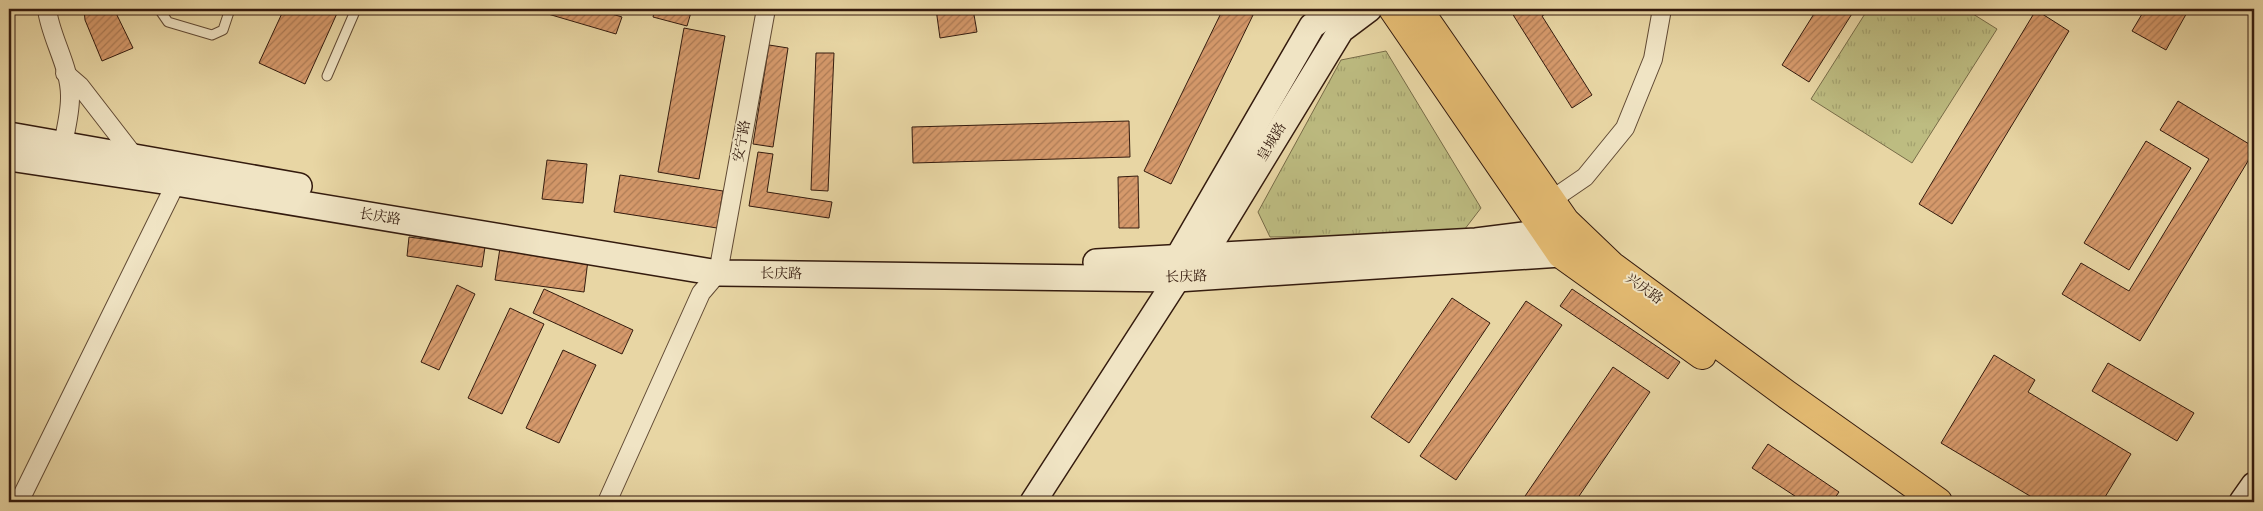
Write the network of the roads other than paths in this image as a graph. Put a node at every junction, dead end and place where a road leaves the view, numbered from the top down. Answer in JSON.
{"nodes":[{"id":1,"x":47,"y":9,"type":"edge"},
{"id":2,"x":159,"y":9,"type":"edge"},
{"id":3,"x":230,"y":9,"type":"edge"},
{"id":4,"x":356,"y":9,"type":"edge"},
{"id":5,"x":766,"y":9,"type":"edge"},
{"id":6,"x":1335,"y":9,"type":"edge"},
{"id":7,"x":1369,"y":9,"type":"edge"},
{"id":8,"x":1393,"y":9,"type":"edge"},
{"id":9,"x":1418,"y":9,"type":"edge"},
{"id":10,"x":1662,"y":9,"type":"edge"},
{"id":11,"x":1315,"y":17,"type":"edge"},
{"id":12,"x":65,"y":72,"type":"junction"},
{"id":13,"x":327,"y":76,"type":"dead end"},
{"id":14,"x":9,"y":135,"type":"edge"},
{"id":15,"x":61,"y":154,"type":"junction"},
{"id":16,"x":135,"y":157,"type":"junction"},
{"id":17,"x":9,"y":158,"type":"edge"},
{"id":18,"x":152,"y":179,"type":"junction"},
{"id":19,"x":176,"y":183,"type":"junction"},
{"id":20,"x":1556,"y":220,"type":"junction"},
{"id":21,"x":1561,"y":254,"type":"junction"},
{"id":22,"x":1202,"y":258,"type":"junction"},
{"id":23,"x":720,"y":265,"type":"junction"},
{"id":24,"x":1177,"y":269,"type":"junction"},
{"id":25,"x":2254,"y":485,"type":"edge"},
{"id":26,"x":19,"y":502,"type":"edge"},
{"id":27,"x":607,"y":502,"type":"edge"},
{"id":28,"x":1033,"y":502,"type":"edge"},
{"id":29,"x":1906,"y":502,"type":"edge"},
{"id":30,"x":1938,"y":502,"type":"edge"},
{"id":31,"x":2242,"y":502,"type":"edge"}],
"edges":[{"from":1,"to":12,"type":"street"},
{"from":2,"to":3,"type":"lane"},
{"from":4,"to":13,"type":"lane"},
{"from":5,"to":23,"type":"street","name":"安宁路"},
{"from":6,"to":11,"type":"main road","name":"皇城路"},
{"from":7,"to":22,"type":"main road","name":"皇城路"},
{"from":8,"to":20,"type":"main road","name":"兴庆路"},
{"from":9,"to":20,"type":"main road","name":"兴庆路"},
{"from":10,"to":20,"type":"street"},
{"from":11,"to":24,"type":"main road","name":"皇城路"},
{"from":12,"to":15,"type":"street"},
{"from":12,"to":16,"type":"street"},
{"from":14,"to":15,"type":"main road"},
{"from":15,"to":16,"type":"main road"},
{"from":15,"to":17,"type":"main road","name":"长庆路"},
{"from":15,"to":18,"type":"main road","name":"长庆路"},
{"from":16,"to":18,"type":"street"},
{"from":16,"to":23,"type":"main road"},
{"from":18,"to":19,"type":"main road","name":"长庆路"},
{"from":19,"to":23,"type":"main road","name":"长庆路"},
{"from":19,"to":26,"type":"street"},
{"from":20,"to":21,"type":"main road","name":"兴庆路"},
{"from":20,"to":22,"type":"main road"},
{"from":20,"to":30,"type":"main road","name":"兴庆路"},
{"from":21,"to":24,"type":"main road","name":"长庆路"},
{"from":21,"to":29,"type":"main road"},
{"from":22,"to":24,"type":"main road","name":"皇城路"},
{"from":23,"to":24,"type":"main road","name":"长庆路"},
{"from":23,"to":27,"type":"street"},
{"from":24,"to":28,"type":"main road","name":"皇城路"},
{"from":25,"to":31,"type":"main road"}]}
